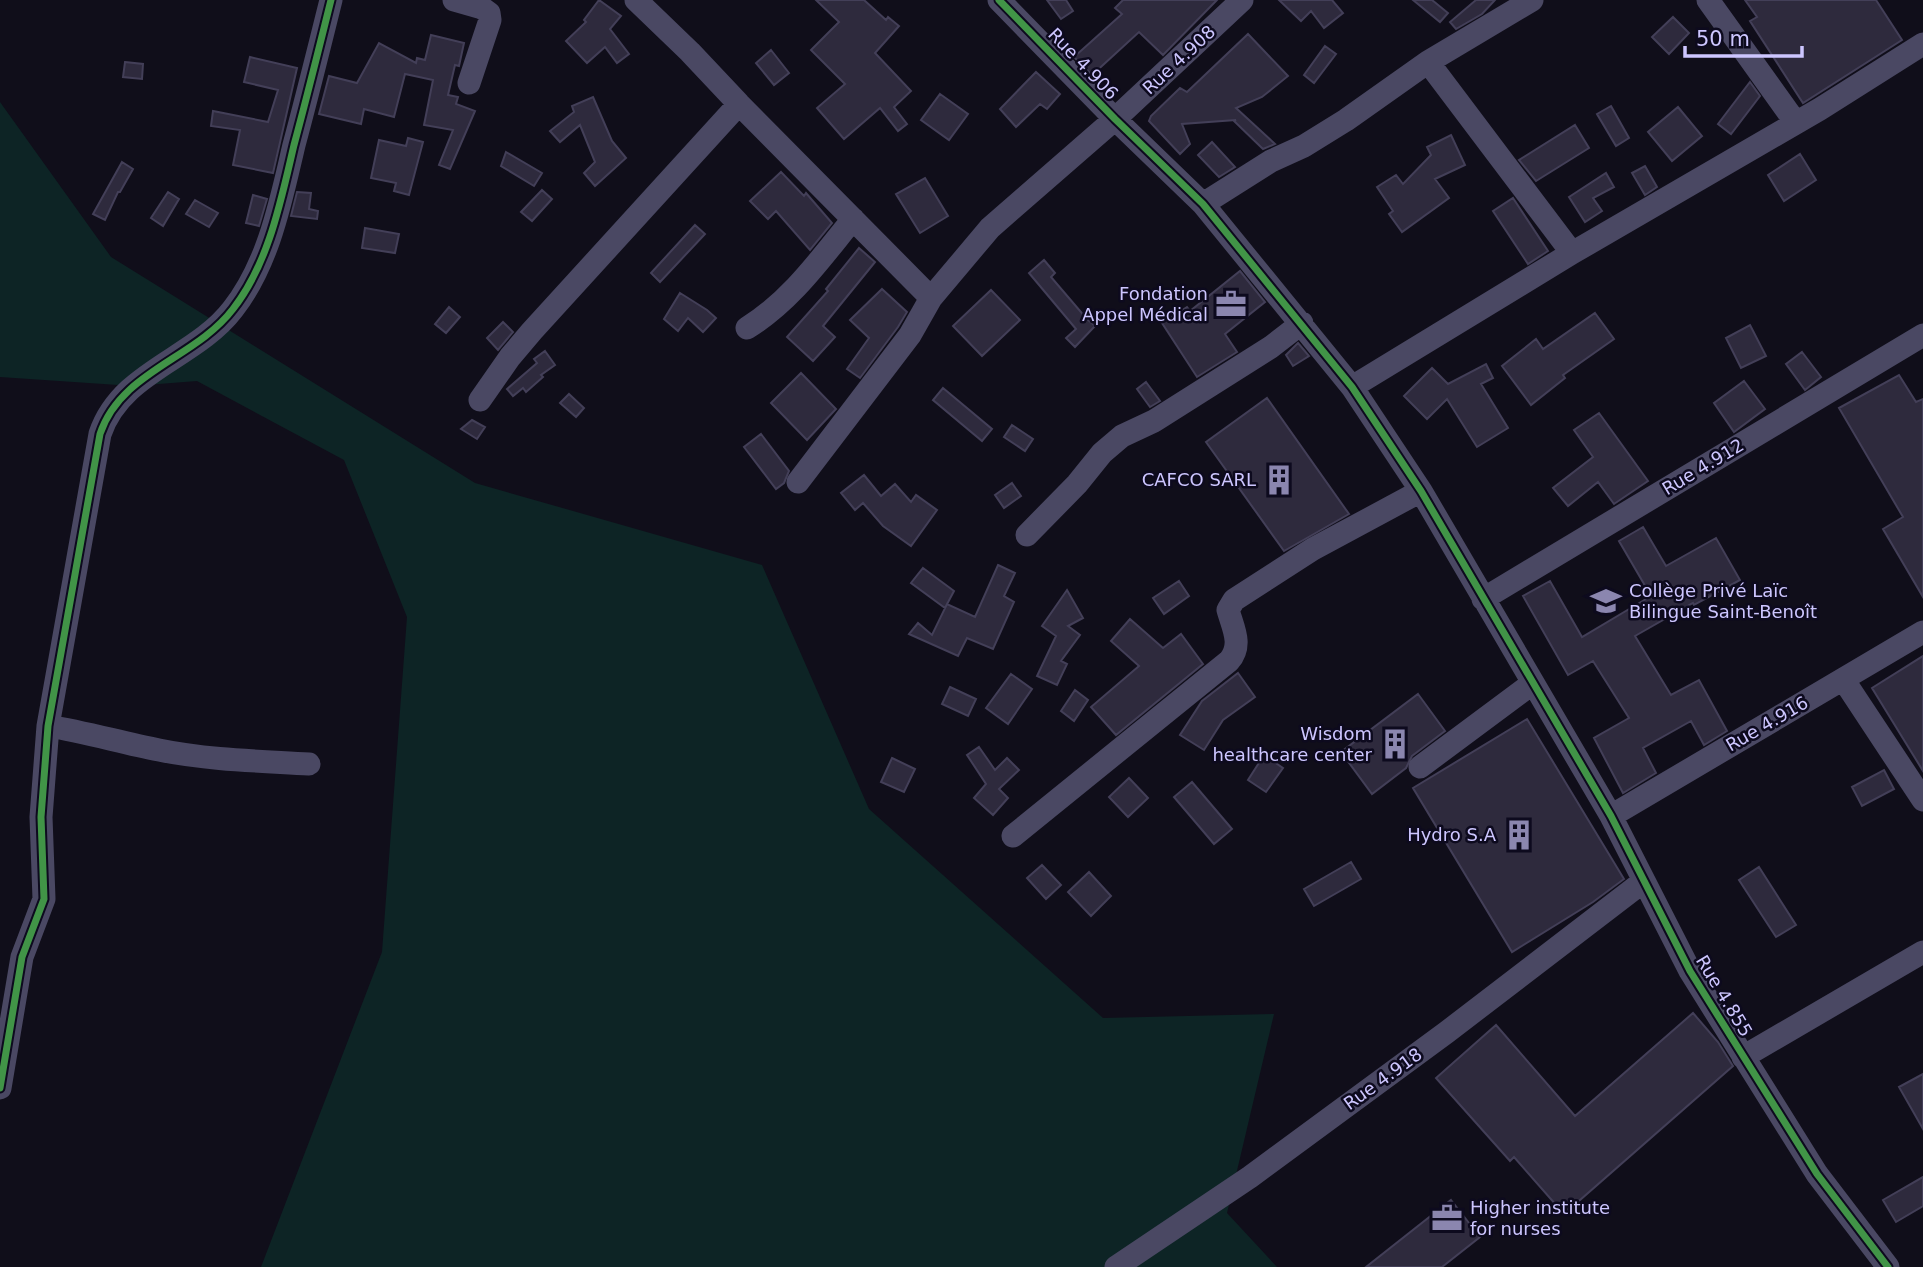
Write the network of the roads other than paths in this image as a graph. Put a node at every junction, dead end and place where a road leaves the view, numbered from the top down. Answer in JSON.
{"nodes":[{"id":1,"x":331,"y":0,"type":"edge"},
{"id":2,"x":454,"y":0,"type":"edge"},
{"id":3,"x":636,"y":0,"type":"edge"},
{"id":4,"x":999,"y":0,"type":"edge"},
{"id":5,"x":1242,"y":0,"type":"edge"},
{"id":6,"x":1532,"y":0,"type":"edge"},
{"id":7,"x":1708,"y":0,"type":"edge"},
{"id":8,"x":1923,"y":44,"type":"edge"},
{"id":9,"x":1428,"y":62,"type":"junction"},
{"id":10,"x":469,"y":83,"type":"dead end"},
{"id":11,"x":738,"y":104,"type":"junction"},
{"id":12,"x":1115,"y":119,"type":"junction"},
{"id":13,"x":1796,"y":123,"type":"junction"},
{"id":14,"x":1203,"y":204,"type":"junction"},
{"id":15,"x":853,"y":219,"type":"junction"},
{"id":16,"x":1573,"y":253,"type":"junction"},
{"id":17,"x":930,"y":298,"type":"junction"},
{"id":18,"x":1302,"y":323,"type":"junction"},
{"id":19,"x":747,"y":328,"type":"dead end"},
{"id":20,"x":1923,"y":335,"type":"edge"},
{"id":21,"x":1352,"y":387,"type":"junction"},
{"id":22,"x":480,"y":400,"type":"dead end"},
{"id":23,"x":798,"y":482,"type":"dead end"},
{"id":24,"x":1421,"y":491,"type":"junction"},
{"id":25,"x":1027,"y":535,"type":"dead end"},
{"id":26,"x":1483,"y":599,"type":"junction"},
{"id":27,"x":1923,"y":632,"type":"edge"},
{"id":28,"x":1843,"y":679,"type":"junction"},
{"id":29,"x":1533,"y":683,"type":"junction"},
{"id":30,"x":48,"y":726,"type":"junction"},
{"id":31,"x":309,"y":764,"type":"dead end"},
{"id":32,"x":1420,"y":767,"type":"dead end"},
{"id":33,"x":1923,"y":800,"type":"edge"},
{"id":34,"x":1611,"y":816,"type":"junction"},
{"id":35,"x":1013,"y":836,"type":"dead end"},
{"id":36,"x":1644,"y":881,"type":"junction"},
{"id":37,"x":1923,"y":952,"type":"edge"},
{"id":38,"x":1743,"y":1057,"type":"junction"},
{"id":39,"x":0,"y":1087,"type":"edge"},
{"id":40,"x":1116,"y":1267,"type":"edge"},
{"id":41,"x":1888,"y":1267,"type":"edge"}],
"edges":[{"from":1,"to":30,"type":"street"},
{"from":2,"to":10,"type":"street"},
{"from":3,"to":11,"type":"street"},
{"from":4,"to":12,"type":"street","name":"Rue 4.906"},
{"from":5,"to":12,"type":"street","name":"Rue 4.908"},
{"from":6,"to":9,"type":"street"},
{"from":7,"to":13,"type":"street"},
{"from":8,"to":13,"type":"street"},
{"from":9,"to":14,"type":"street"},
{"from":9,"to":16,"type":"street"},
{"from":11,"to":15,"type":"street"},
{"from":11,"to":22,"type":"street"},
{"from":12,"to":14,"type":"street","name":"Rue 4.906"},
{"from":12,"to":17,"type":"street","name":"Rue 4.908"},
{"from":13,"to":16,"type":"street"},
{"from":14,"to":18,"type":"street","name":"Rue 4.906"},
{"from":15,"to":17,"type":"street"},
{"from":15,"to":19,"type":"street"},
{"from":16,"to":21,"type":"street"},
{"from":17,"to":23,"type":"street","name":"Rue 4.908"},
{"from":18,"to":21,"type":"street","name":"Rue 4.906"},
{"from":18,"to":25,"type":"street"},
{"from":20,"to":26,"type":"street","name":"Rue 4.912"},
{"from":21,"to":24,"type":"street","name":"Rue 4.855"},
{"from":24,"to":26,"type":"street","name":"Rue 4.855"},
{"from":24,"to":35,"type":"street"},
{"from":26,"to":29,"type":"street","name":"Rue 4.855"},
{"from":27,"to":28,"type":"street","name":"Rue 4.916"},
{"from":28,"to":33,"type":"street"},
{"from":28,"to":34,"type":"street","name":"Rue 4.916"},
{"from":29,"to":32,"type":"street"},
{"from":29,"to":34,"type":"street","name":"Rue 4.855"},
{"from":30,"to":31,"type":"street"},
{"from":30,"to":39,"type":"street"},
{"from":34,"to":36,"type":"street","name":"Rue 4.855"},
{"from":36,"to":38,"type":"street","name":"Rue 4.855"},
{"from":36,"to":40,"type":"street","name":"Rue 4.918"},
{"from":37,"to":38,"type":"street"},
{"from":38,"to":41,"type":"street","name":"Rue 4.855"}]}
